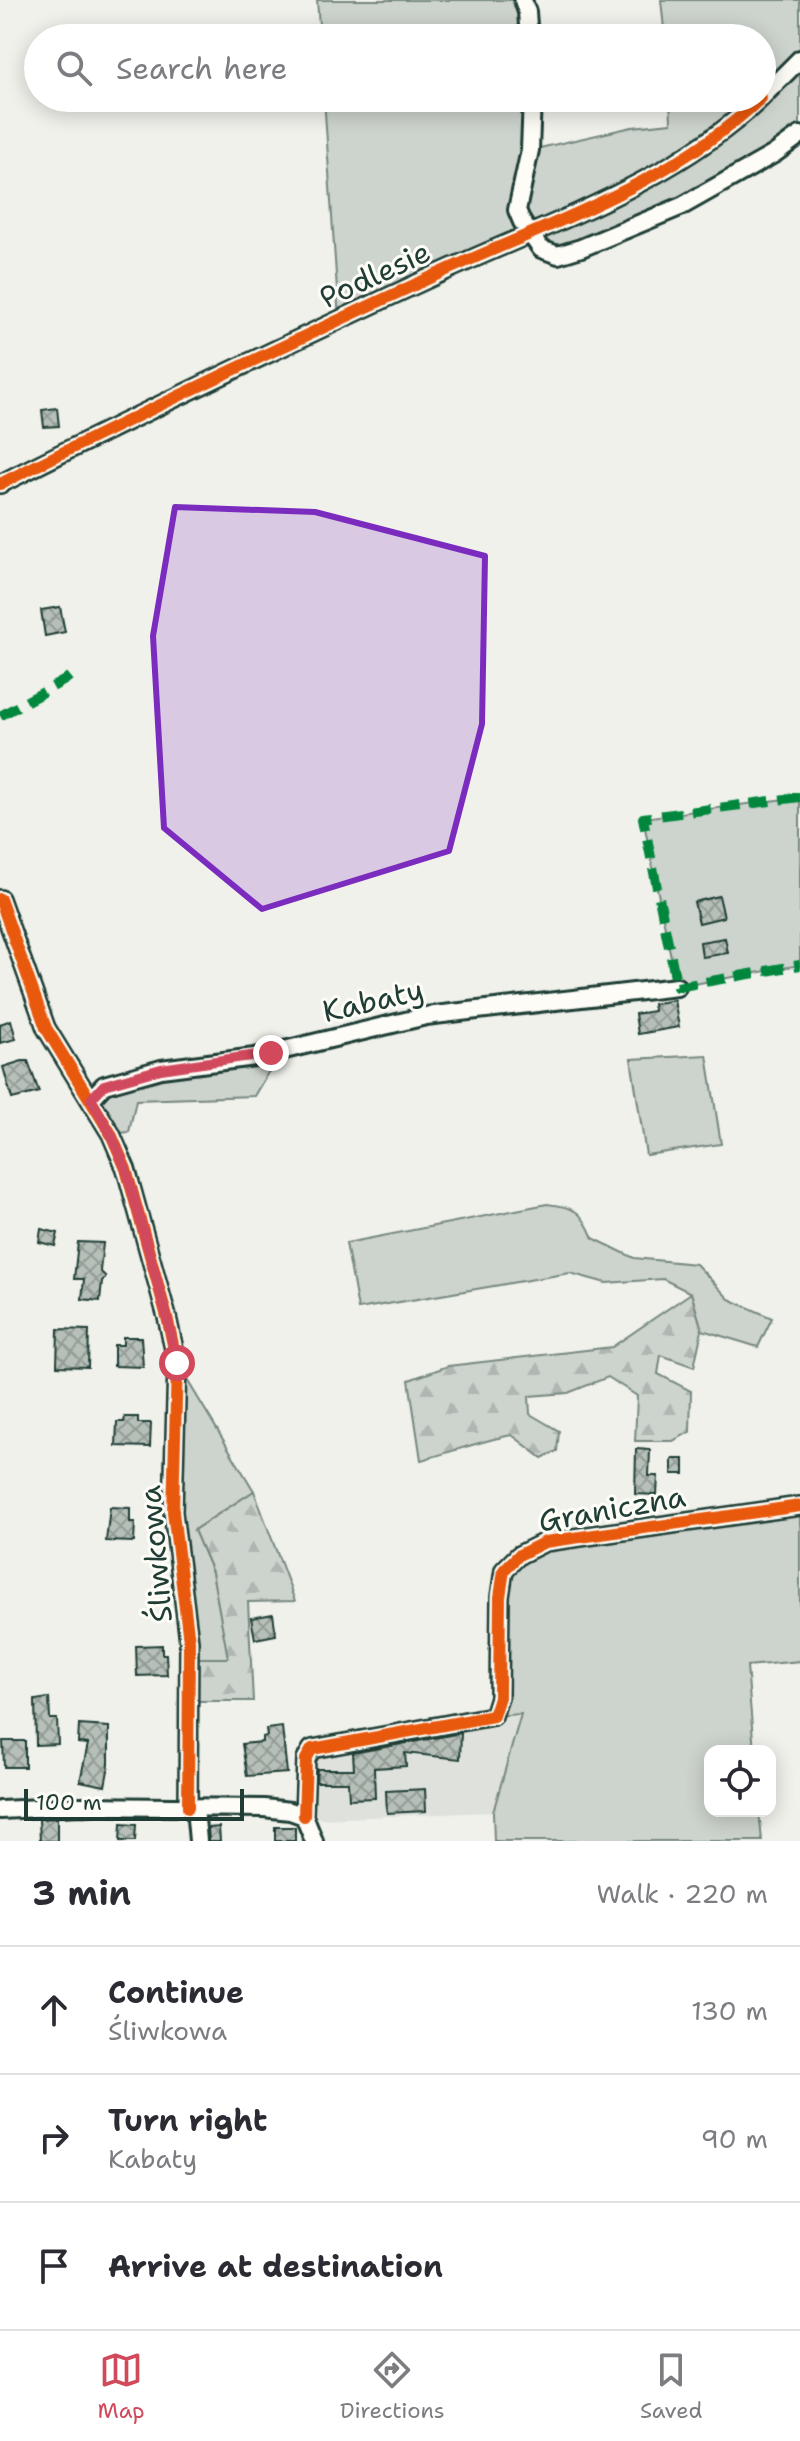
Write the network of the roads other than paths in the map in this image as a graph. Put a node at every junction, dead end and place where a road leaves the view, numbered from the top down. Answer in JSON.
{"nodes":[{"id":1,"x":523,"y":0,"type":"edge"},
{"id":2,"x":528,"y":24,"type":"edge"},
{"id":3,"x":800,"y":59,"type":"edge"},
{"id":4,"x":776,"y":84,"type":"edge"},
{"id":5,"x":531,"y":112,"type":"edge"},
{"id":6,"x":745,"y":112,"type":"edge"},
{"id":7,"x":800,"y":135,"type":"edge"},
{"id":8,"x":529,"y":233,"type":"junction"},
{"id":9,"x":0,"y":484,"type":"edge"},
{"id":10,"x":0,"y":899,"type":"edge"},
{"id":11,"x":677,"y":987,"type":"dead end"},
{"id":12,"x":91,"y":1099,"type":"junction"},
{"id":13,"x":800,"y":1506,"type":"edge"},
{"id":14,"x":191,"y":1808,"type":"junction"},
{"id":15,"x":0,"y":1810,"type":"edge"},
{"id":16,"x":304,"y":1816,"type":"junction"},
{"id":17,"x":198,"y":1841,"type":"edge"},
{"id":18,"x":314,"y":1841,"type":"edge"}],
"edges":[{"from":1,"to":2,"type":"street"},
{"from":3,"to":4,"type":"street","name":"Podlesie"},
{"from":5,"to":8,"type":"street"},
{"from":6,"to":8,"type":"street","name":"Podlesie"},
{"from":7,"to":8,"type":"street"},
{"from":8,"to":9,"type":"street","name":"Podlesie"},
{"from":10,"to":12,"type":"street","name":"Śliwkowa"},
{"from":11,"to":12,"type":"street","name":"Kabaty"},
{"from":12,"to":14,"type":"street","name":"Śliwkowa"},
{"from":13,"to":16,"type":"street","name":"Graniczna"},
{"from":14,"to":15,"type":"street"},
{"from":14,"to":16,"type":"street"},
{"from":14,"to":17,"type":"street","name":"Śliwkowa"},
{"from":16,"to":18,"type":"street","name":"Graniczna"}]}
